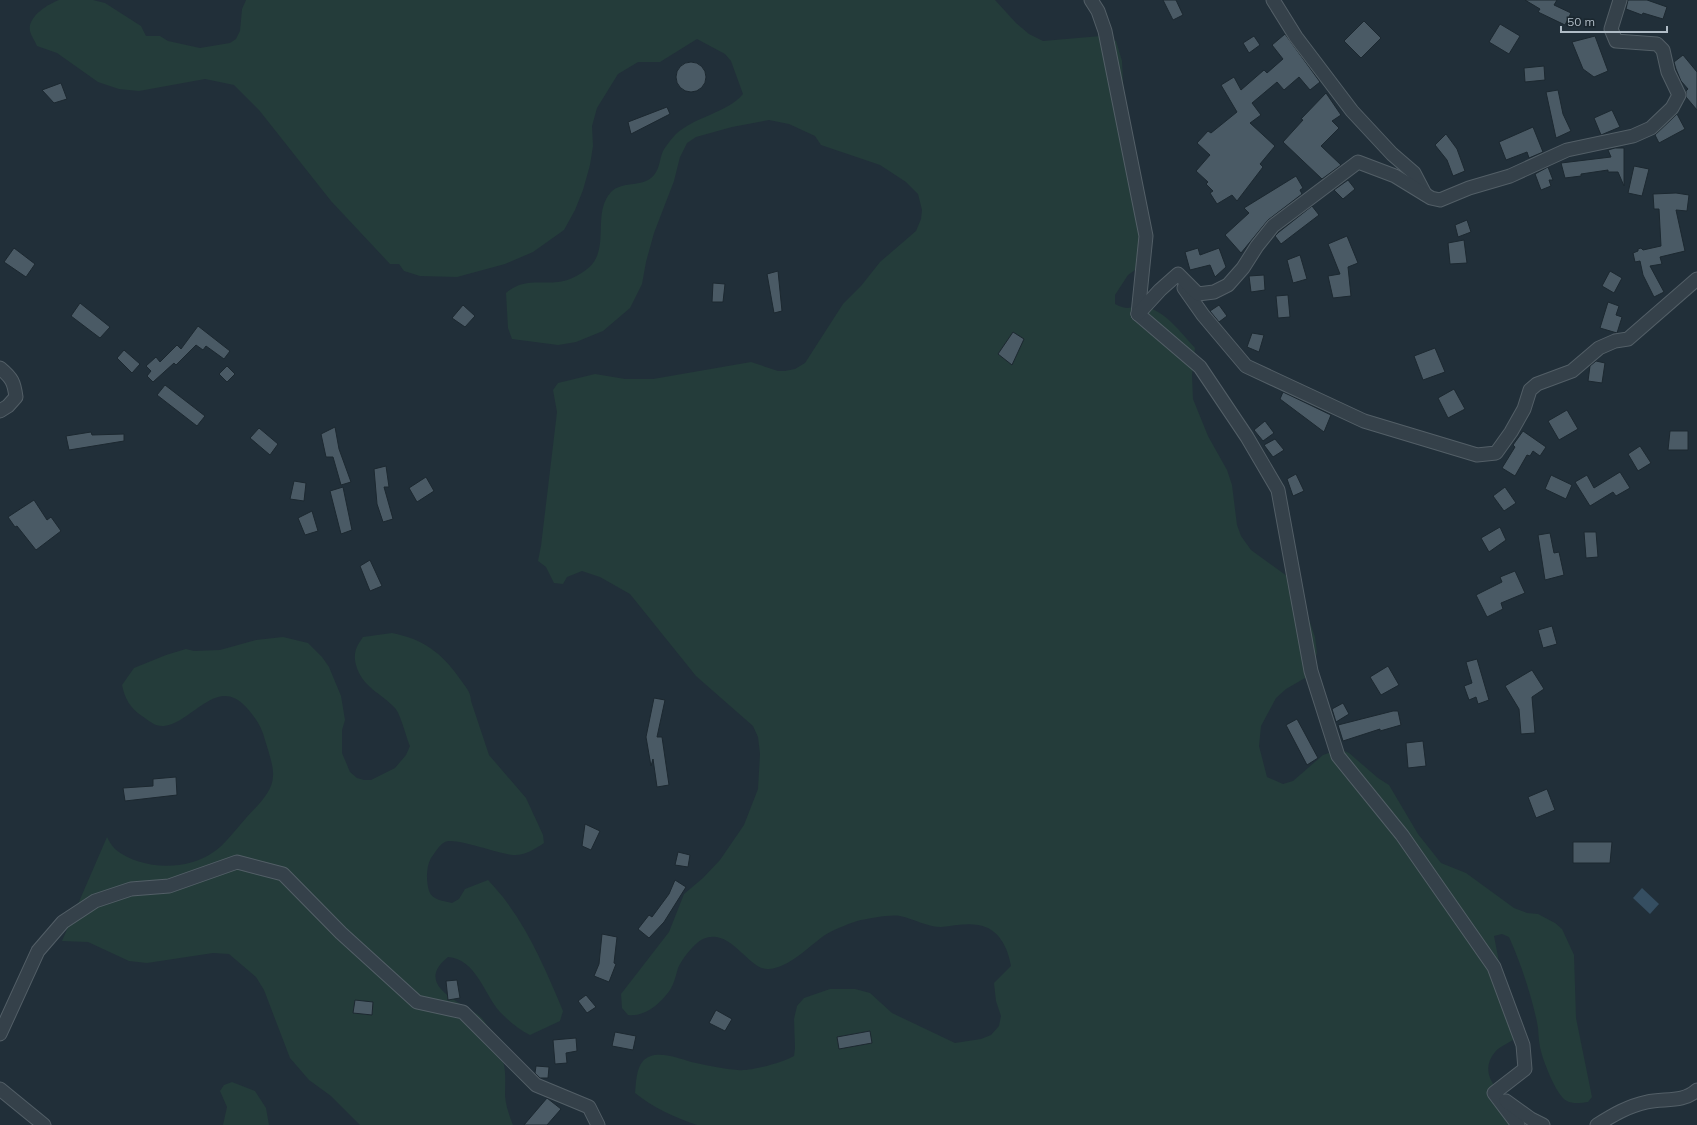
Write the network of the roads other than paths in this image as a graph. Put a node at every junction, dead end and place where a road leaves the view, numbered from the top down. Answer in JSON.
{"nodes":[{"id":1,"x":1091,"y":0,"type":"edge"},
{"id":2,"x":1273,"y":0,"type":"edge"},
{"id":3,"x":1620,"y":0,"type":"edge"},
{"id":4,"x":1426,"y":195,"type":"junction"},
{"id":5,"x":1178,"y":274,"type":"junction"},
{"id":6,"x":1697,"y":279,"type":"edge"},
{"id":7,"x":1138,"y":314,"type":"junction"},
{"id":8,"x":0,"y":368,"type":"edge"},
{"id":9,"x":0,"y":411,"type":"edge"},
{"id":10,"x":0,"y":1034,"type":"edge"},
{"id":11,"x":0,"y":1088,"type":"edge"},
{"id":12,"x":1697,"y":1090,"type":"edge"},
{"id":13,"x":1494,"y":1094,"type":"junction"},
{"id":14,"x":44,"y":1125,"type":"edge"},
{"id":15,"x":598,"y":1125,"type":"edge"},
{"id":16,"x":1518,"y":1125,"type":"edge"},
{"id":17,"x":1543,"y":1125,"type":"edge"},
{"id":18,"x":1597,"y":1125,"type":"edge"}],
"edges":[{"from":1,"to":7,"type":"street"},
{"from":2,"to":4,"type":"street"},
{"from":3,"to":4,"type":"street"},
{"from":4,"to":5,"type":"street"},
{"from":5,"to":6,"type":"street"},
{"from":5,"to":7,"type":"street"},
{"from":7,"to":13,"type":"street"},
{"from":8,"to":9,"type":"street"},
{"from":10,"to":15,"type":"street"},
{"from":11,"to":14,"type":"street"},
{"from":12,"to":18,"type":"street"},
{"from":13,"to":16,"type":"street"},
{"from":13,"to":17,"type":"street"}]}
